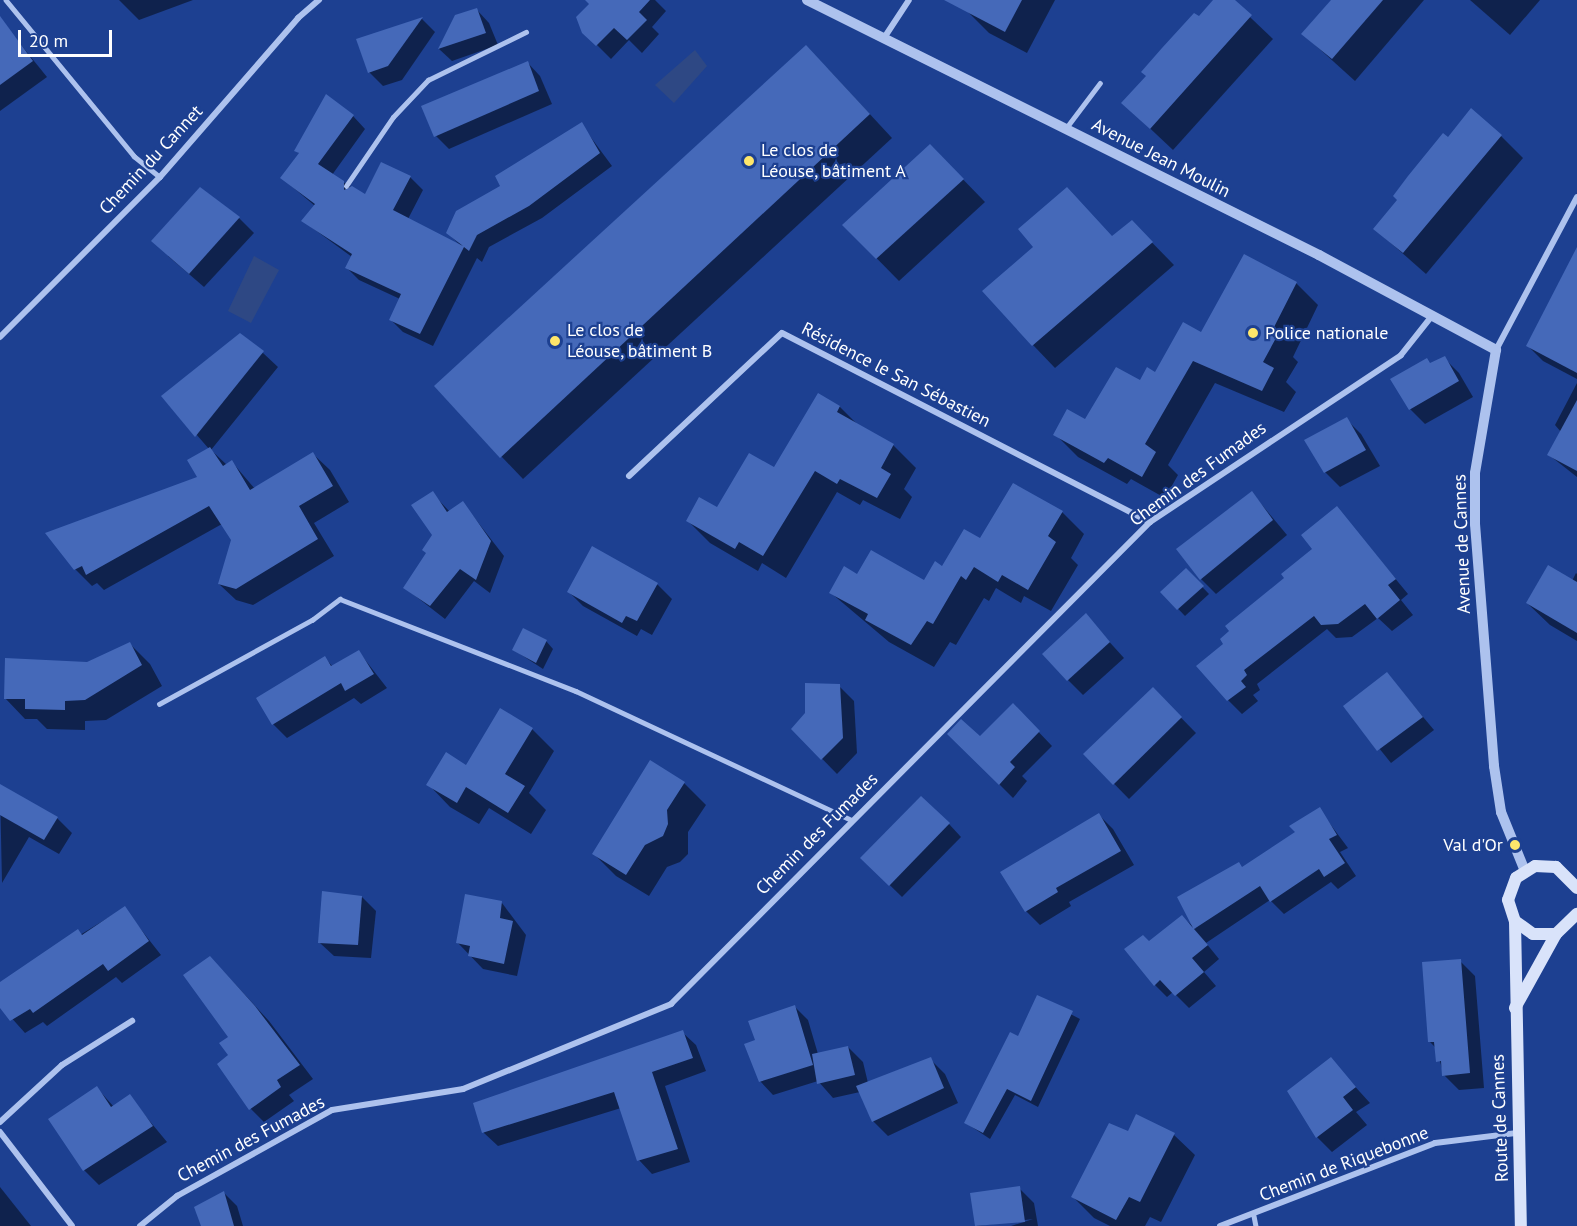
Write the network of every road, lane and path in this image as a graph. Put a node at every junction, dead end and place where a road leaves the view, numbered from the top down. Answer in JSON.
{"nodes":[{"id":1,"x":6,"y":0,"type":"edge"},
{"id":2,"x":319,"y":0,"type":"edge"},
{"id":3,"x":807,"y":0,"type":"edge"},
{"id":4,"x":909,"y":0,"type":"edge"},
{"id":5,"x":526,"y":32,"type":"dead end"},
{"id":6,"x":884,"y":38,"type":"junction"},
{"id":7,"x":1100,"y":83,"type":"dead end"},
{"id":8,"x":1066,"y":128,"type":"junction"},
{"id":9,"x":160,"y":177,"type":"junction"},
{"id":10,"x":346,"y":186,"type":"dead end"},
{"id":11,"x":1577,"y":197,"type":"edge"},
{"id":12,"x":1431,"y":317,"type":"junction"},
{"id":13,"x":0,"y":337,"type":"edge"},
{"id":14,"x":1496,"y":350,"type":"junction"},
{"id":15,"x":629,"y":476,"type":"dead end"},
{"id":16,"x":1150,"y":522,"type":"junction"},
{"id":17,"x":159,"y":704,"type":"dead end"},
{"id":18,"x":852,"y":820,"type":"junction"},
{"id":19,"x":1525,"y":871,"type":"junction"},
{"id":20,"x":1576,"y":882,"type":"edge"},
{"id":21,"x":1575,"y":920,"type":"edge"},
{"id":22,"x":1515,"y":921,"type":"junction"},
{"id":23,"x":1556,"y":934,"type":"junction"},
{"id":24,"x":1514,"y":1009,"type":"junction"},
{"id":25,"x":132,"y":1021,"type":"dead end"},
{"id":26,"x":0,"y":1122,"type":"edge"},
{"id":27,"x":0,"y":1132,"type":"edge"},
{"id":28,"x":1517,"y":1133,"type":"junction"},
{"id":29,"x":1254,"y":1216,"type":"junction"},
{"id":30,"x":72,"y":1226,"type":"edge"},
{"id":31,"x":140,"y":1226,"type":"edge"},
{"id":32,"x":1220,"y":1226,"type":"edge"},
{"id":33,"x":1256,"y":1226,"type":"edge"},
{"id":34,"x":1521,"y":1226,"type":"edge"}],
"edges":[{"from":1,"to":9,"type":"lane"},
{"from":2,"to":9,"type":"street","name":"Chemin du Cannet"},
{"from":3,"to":6,"type":"street","name":"Avenue Jean Moulin"},
{"from":4,"to":6,"type":"street"},
{"from":5,"to":10,"type":"lane"},
{"from":6,"to":8,"type":"street","name":"Avenue Jean Moulin"},
{"from":7,"to":8,"type":"lane"},
{"from":8,"to":12,"type":"street","name":"Avenue Jean Moulin"},
{"from":9,"to":13,"type":"street","name":"Chemin du Cannet"},
{"from":11,"to":14,"type":"street","name":"Avenue de Cannes"},
{"from":12,"to":14,"type":"street","name":"Avenue Jean Moulin"},
{"from":12,"to":16,"type":"street","name":"Chemin des Fumades"},
{"from":14,"to":19,"type":"street","name":"Avenue de Cannes"},
{"from":15,"to":16,"type":"street","name":"Résidence le San Sébastien"},
{"from":16,"to":18,"type":"street","name":"Chemin des Fumades"},
{"from":17,"to":18,"type":"lane"},
{"from":18,"to":31,"type":"street","name":"Chemin des Fumades"},
{"from":19,"to":20,"type":"main road"},
{"from":19,"to":22,"type":"main road","name":"Route de Cannes"},
{"from":21,"to":23,"type":"main road"},
{"from":22,"to":23,"type":"main road"},
{"from":22,"to":24,"type":"main road","name":"Route de Cannes"},
{"from":23,"to":24,"type":"main road"},
{"from":24,"to":28,"type":"main road","name":"Route de Cannes"},
{"from":25,"to":26,"type":"street"},
{"from":27,"to":30,"type":"street"},
{"from":28,"to":29,"type":"street","name":"Chemin de Riquebonne"},
{"from":28,"to":34,"type":"main road","name":"Route de Cannes"},
{"from":29,"to":32,"type":"street","name":"Chemin de Riquebonne"},
{"from":29,"to":33,"type":"lane"}]}
